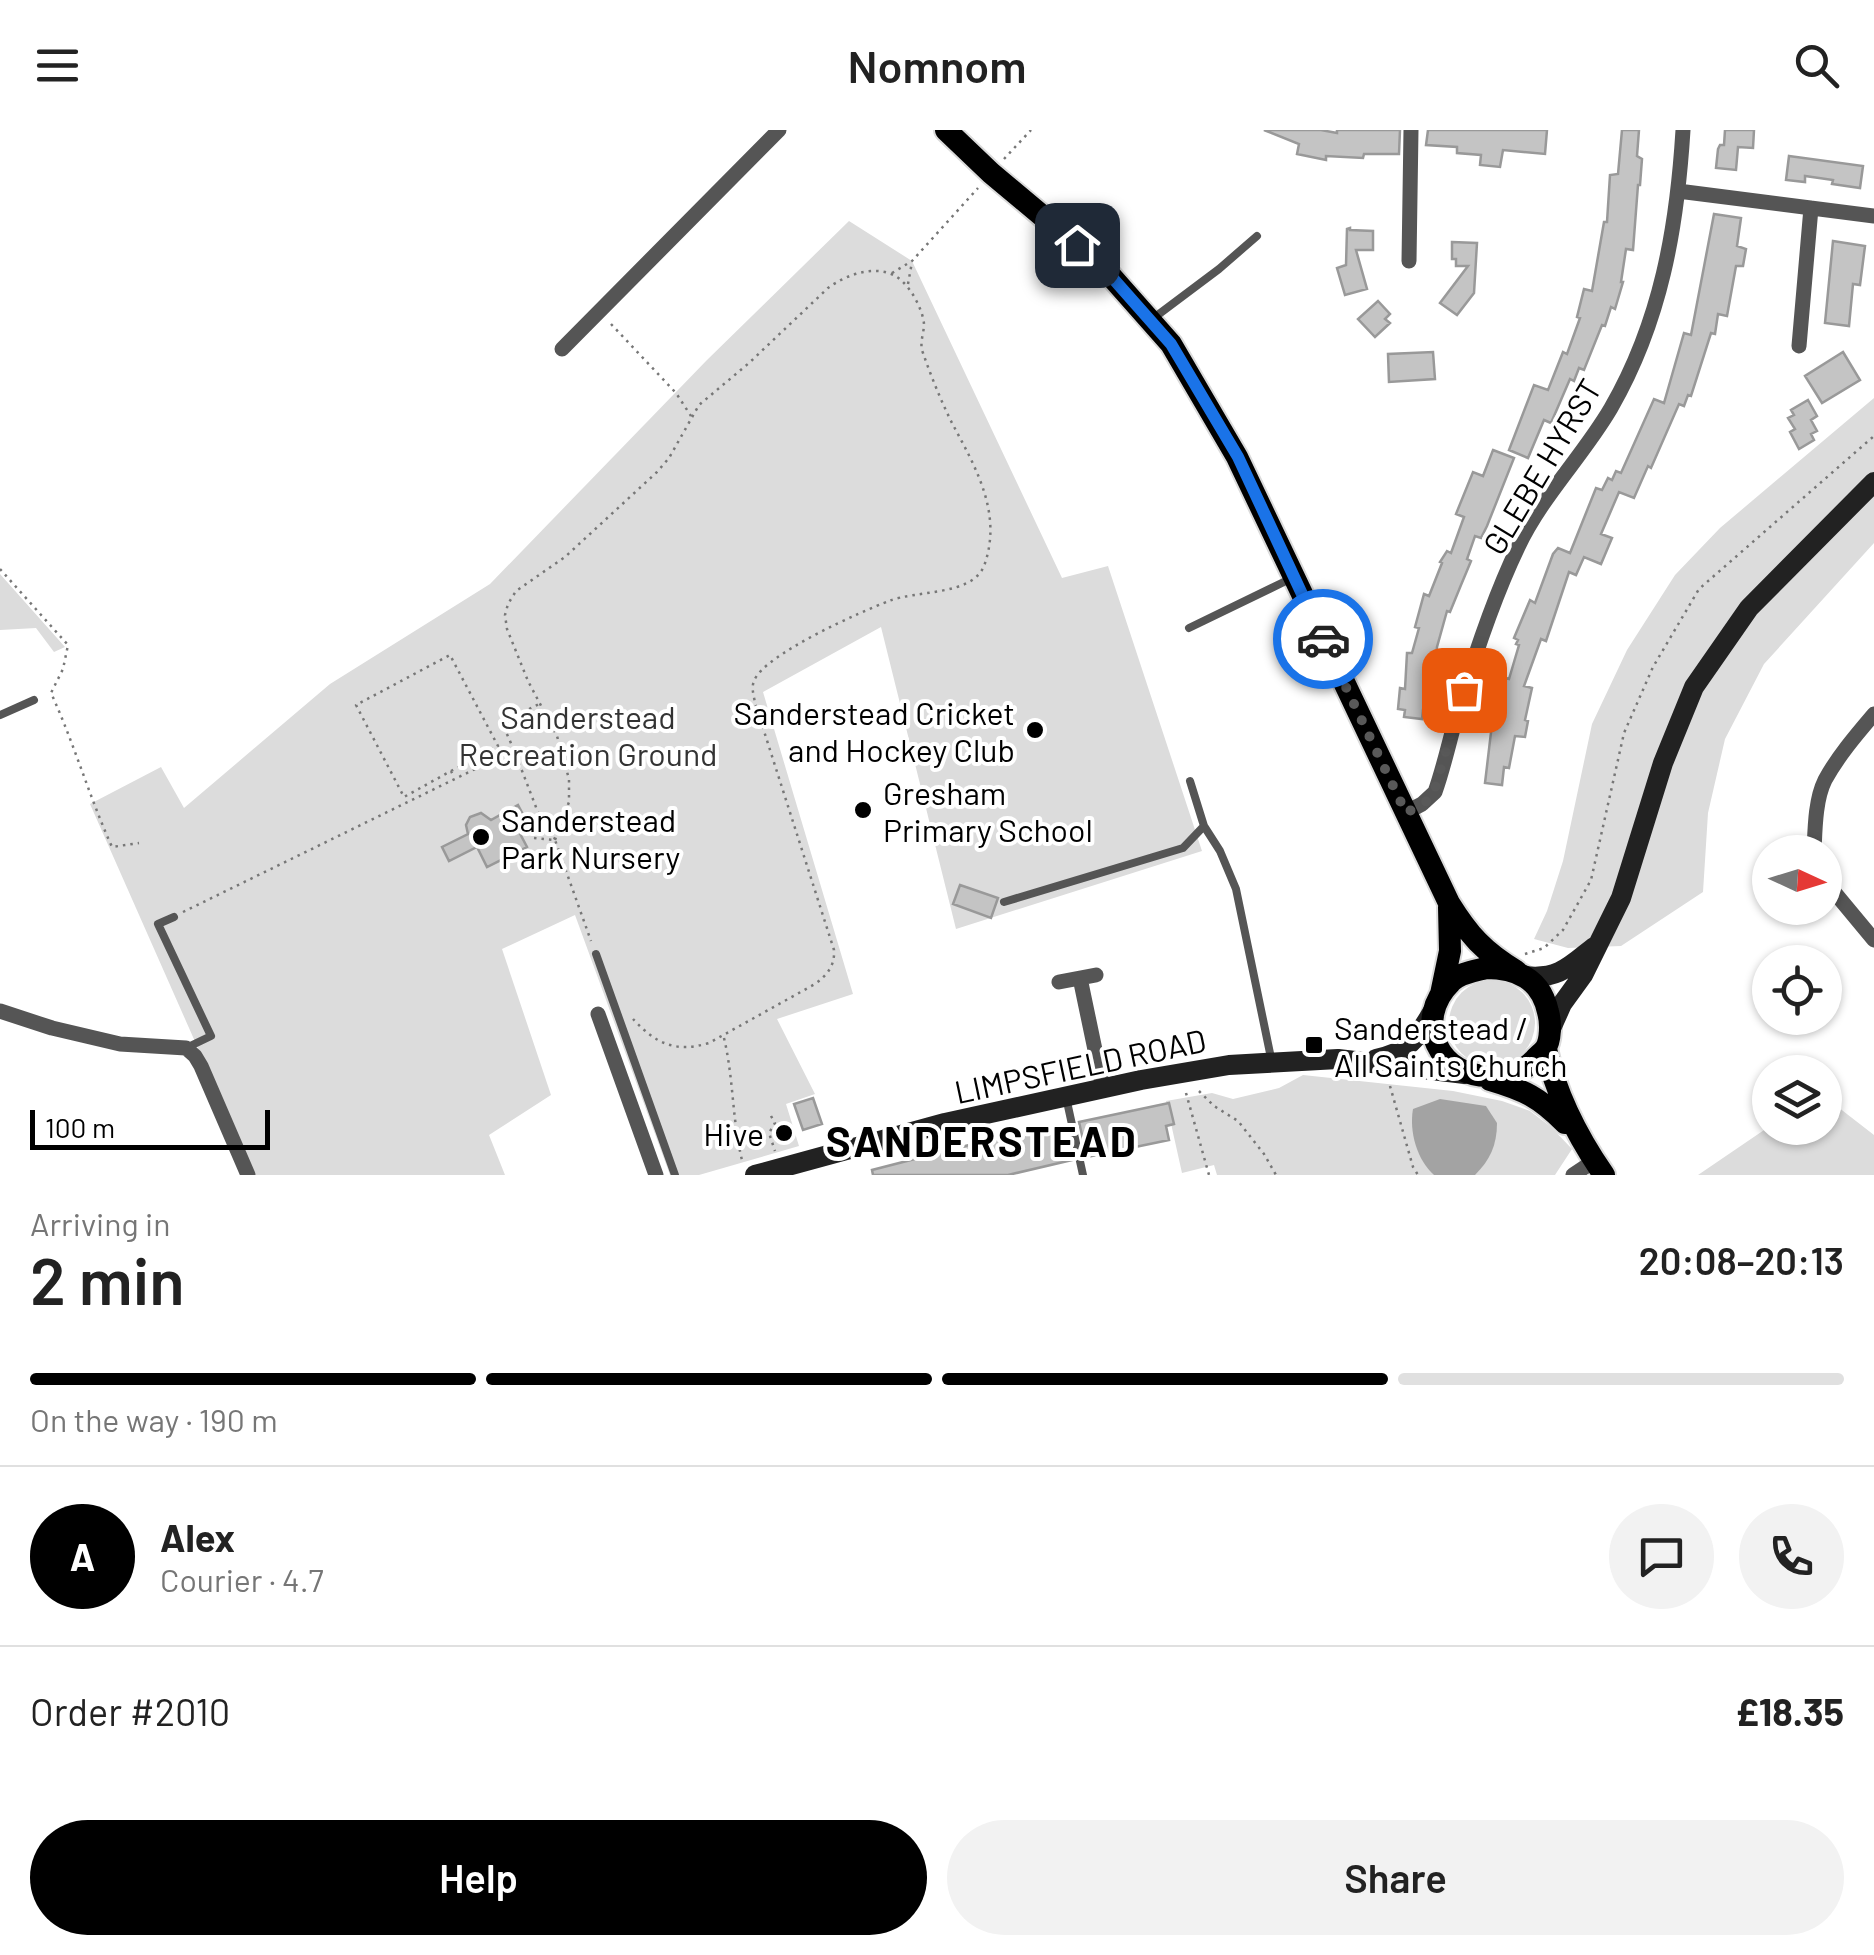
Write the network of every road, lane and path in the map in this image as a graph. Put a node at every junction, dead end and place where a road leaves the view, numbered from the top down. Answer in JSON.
{"nodes":[{"id":1,"x":779,"y":130,"type":"edge"},
{"id":2,"x":946,"y":130,"type":"edge"},
{"id":3,"x":1031,"y":130,"type":"edge"},
{"id":4,"x":1411,"y":130,"type":"edge"},
{"id":5,"x":1684,"y":130,"type":"edge"},
{"id":6,"x":991,"y":173,"type":"junction"},
{"id":7,"x":1678,"y":191,"type":"junction"},
{"id":8,"x":1811,"y":208,"type":"junction"},
{"id":9,"x":1874,"y":216,"type":"edge"},
{"id":10,"x":1257,"y":236,"type":"dead end"},
{"id":11,"x":912,"y":260,"type":"junction"},
{"id":12,"x":1409,"y":261,"type":"dead end"},
{"id":13,"x":891,"y":274,"type":"junction"},
{"id":14,"x":908,"y":287,"type":"junction"},
{"id":15,"x":600,"y":312,"type":"junction"},
{"id":16,"x":1150,"y":320,"type":"junction"},
{"id":17,"x":1799,"y":346,"type":"dead end"},
{"id":18,"x":562,"y":349,"type":"dead end"},
{"id":19,"x":691,"y":416,"type":"junction"},
{"id":20,"x":1874,"y":436,"type":"edge"},
{"id":21,"x":1874,"y":482,"type":"edge"},
{"id":22,"x":0,"y":569,"type":"edge"},
{"id":23,"x":1294,"y":578,"type":"junction"},
{"id":24,"x":1189,"y":628,"type":"dead end"},
{"id":25,"x":34,"y":700,"type":"dead end"},
{"id":26,"x":540,"y":703,"type":"junction"},
{"id":27,"x":1874,"y":714,"type":"edge"},
{"id":28,"x":0,"y":716,"type":"edge"},
{"id":29,"x":514,"y":750,"type":"junction"},
{"id":30,"x":451,"y":772,"type":"junction"},
{"id":31,"x":455,"y":778,"type":"junction"},
{"id":32,"x":1190,"y":781,"type":"dead end"},
{"id":33,"x":1406,"y":813,"type":"junction"},
{"id":34,"x":1204,"y":826,"type":"junction"},
{"id":35,"x":1815,"y":835,"type":"edge"},
{"id":36,"x":534,"y":838,"type":"dead end"},
{"id":37,"x":556,"y":840,"type":"junction"},
{"id":38,"x":140,"y":843,"type":"dead end"},
{"id":39,"x":1842,"y":901,"type":"edge"},
{"id":40,"x":1004,"y":902,"type":"dead end"},
{"id":41,"x":1449,"y":903,"type":"junction"},
{"id":42,"x":174,"y":917,"type":"joint"},
{"id":43,"x":1874,"y":940,"type":"edge"},
{"id":44,"x":1600,"y":943,"type":"junction"},
{"id":45,"x":596,"y":954,"type":"joint"},
{"id":46,"x":1489,"y":955,"type":"junction"},
{"id":47,"x":1520,"y":974,"type":"junction"},
{"id":48,"x":1059,"y":982,"type":"dead end"},
{"id":49,"x":1438,"y":1002,"type":"junction"},
{"id":50,"x":626,"y":1010,"type":"dead end"},
{"id":51,"x":0,"y":1011,"type":"edge"},
{"id":52,"x":598,"y":1014,"type":"dead end"},
{"id":53,"x":723,"y":1035,"type":"junction"},
{"id":54,"x":1547,"y":1041,"type":"junction"},
{"id":55,"x":186,"y":1048,"type":"junction"},
{"id":56,"x":1272,"y":1061,"type":"junction"},
{"id":57,"x":1374,"y":1063,"type":"junction"},
{"id":58,"x":1180,"y":1072,"type":"junction"},
{"id":59,"x":1471,"y":1076,"type":"junction"},
{"id":60,"x":1102,"y":1088,"type":"junction"},
{"id":61,"x":1066,"y":1096,"type":"junction"},
{"id":62,"x":771,"y":1116,"type":"dead end"},
{"id":63,"x":725,"y":1134,"type":"dead end"},
{"id":64,"x":737,"y":1137,"type":"junction"},
{"id":65,"x":771,"y":1138,"type":"junction"},
{"id":66,"x":1581,"y":1140,"type":"junction"},
{"id":67,"x":780,"y":1168,"type":"junction"},
{"id":68,"x":1599,"y":1168,"type":"edge"},
{"id":69,"x":248,"y":1175,"type":"edge"},
{"id":70,"x":656,"y":1175,"type":"edge"},
{"id":71,"x":675,"y":1175,"type":"edge"},
{"id":72,"x":744,"y":1175,"type":"edge"},
{"id":73,"x":755,"y":1175,"type":"edge"},
{"id":74,"x":1083,"y":1175,"type":"edge"},
{"id":75,"x":1209,"y":1175,"type":"edge"},
{"id":76,"x":1276,"y":1175,"type":"edge"},
{"id":77,"x":1418,"y":1175,"type":"edge"},
{"id":78,"x":1573,"y":1175,"type":"edge"}],
"edges":[{"from":1,"to":15,"type":"street"},
{"from":2,"to":6,"type":"main road"},
{"from":3,"to":6,"type":"path"},
{"from":4,"to":12,"type":"street"},
{"from":5,"to":7,"type":"street","name":"GLEBE HYRST"},
{"from":6,"to":11,"type":"path"},
{"from":6,"to":16,"type":"main road"},
{"from":7,"to":8,"type":"street"},
{"from":7,"to":33,"type":"street","name":"GLEBE HYRST"},
{"from":8,"to":9,"type":"street"},
{"from":8,"to":17,"type":"street"},
{"from":10,"to":16,"type":"lane"},
{"from":11,"to":13,"type":"path"},
{"from":11,"to":14,"type":"path"},
{"from":13,"to":14,"type":"path"},
{"from":13,"to":19,"type":"path"},
{"from":14,"to":53,"type":"path"},
{"from":15,"to":18,"type":"street"},
{"from":15,"to":19,"type":"path"},
{"from":16,"to":23,"type":"main road"},
{"from":19,"to":26,"type":"path"},
{"from":20,"to":46,"type":"path"},
{"from":21,"to":44,"type":"main road"},
{"from":22,"to":38,"type":"path"},
{"from":23,"to":24,"type":"lane"},
{"from":23,"to":33,"type":"main road"},
{"from":25,"to":28,"type":"lane"},
{"from":26,"to":29,"type":"path"},
{"from":26,"to":37,"type":"path"},
{"from":27,"to":35,"type":"street"},
{"from":29,"to":31,"type":"path"},
{"from":29,"to":37,"type":"path"},
{"from":30,"to":30,"type":"path"},
{"from":30,"to":31,"type":"path"},
{"from":31,"to":42,"type":"path"},
{"from":32,"to":34,"type":"lane"},
{"from":33,"to":41,"type":"main road"},
{"from":34,"to":40,"type":"lane"},
{"from":34,"to":56,"type":"lane"},
{"from":36,"to":37,"type":"path"},
{"from":37,"to":45,"type":"path"},
{"from":39,"to":43,"type":"street"},
{"from":41,"to":46,"type":"main road"},
{"from":41,"to":49,"type":"main road"},
{"from":42,"to":55,"type":"lane"},
{"from":44,"to":47,"type":"main road"},
{"from":44,"to":54,"type":"main road"},
{"from":45,"to":71,"type":"lane"},
{"from":46,"to":47,"type":"main road"},
{"from":47,"to":49,"type":"main road"},
{"from":47,"to":54,"type":"main road"},
{"from":48,"to":60,"type":"street"},
{"from":49,"to":57,"type":"main road","name":"LIMPSFIELD ROAD"},
{"from":49,"to":59,"type":"main road"},
{"from":50,"to":53,"type":"path"},
{"from":51,"to":55,"type":"street"},
{"from":52,"to":70,"type":"street"},
{"from":53,"to":64,"type":"path"},
{"from":54,"to":59,"type":"main road"},
{"from":54,"to":66,"type":"main road"},
{"from":55,"to":69,"type":"street"},
{"from":56,"to":57,"type":"main road","name":"LIMPSFIELD ROAD"},
{"from":56,"to":58,"type":"main road","name":"LIMPSFIELD ROAD"},
{"from":57,"to":59,"type":"main road","name":"LIMPSFIELD ROAD"},
{"from":57,"to":77,"type":"path"},
{"from":58,"to":60,"type":"main road","name":"LIMPSFIELD ROAD"},
{"from":58,"to":75,"type":"path"},
{"from":58,"to":76,"type":"path"},
{"from":59,"to":66,"type":"main road"},
{"from":60,"to":61,"type":"main road","name":"LIMPSFIELD ROAD"},
{"from":61,"to":67,"type":"main road","name":"LIMPSFIELD ROAD"},
{"from":61,"to":74,"type":"lane"},
{"from":62,"to":65,"type":"path"},
{"from":63,"to":64,"type":"path"},
{"from":64,"to":65,"type":"path"},
{"from":64,"to":72,"type":"path"},
{"from":65,"to":67,"type":"path"},
{"from":66,"to":68,"type":"main road"},
{"from":67,"to":73,"type":"main road","name":"LIMPSFIELD ROAD"},
{"from":68,"to":78,"type":"street"}]}
